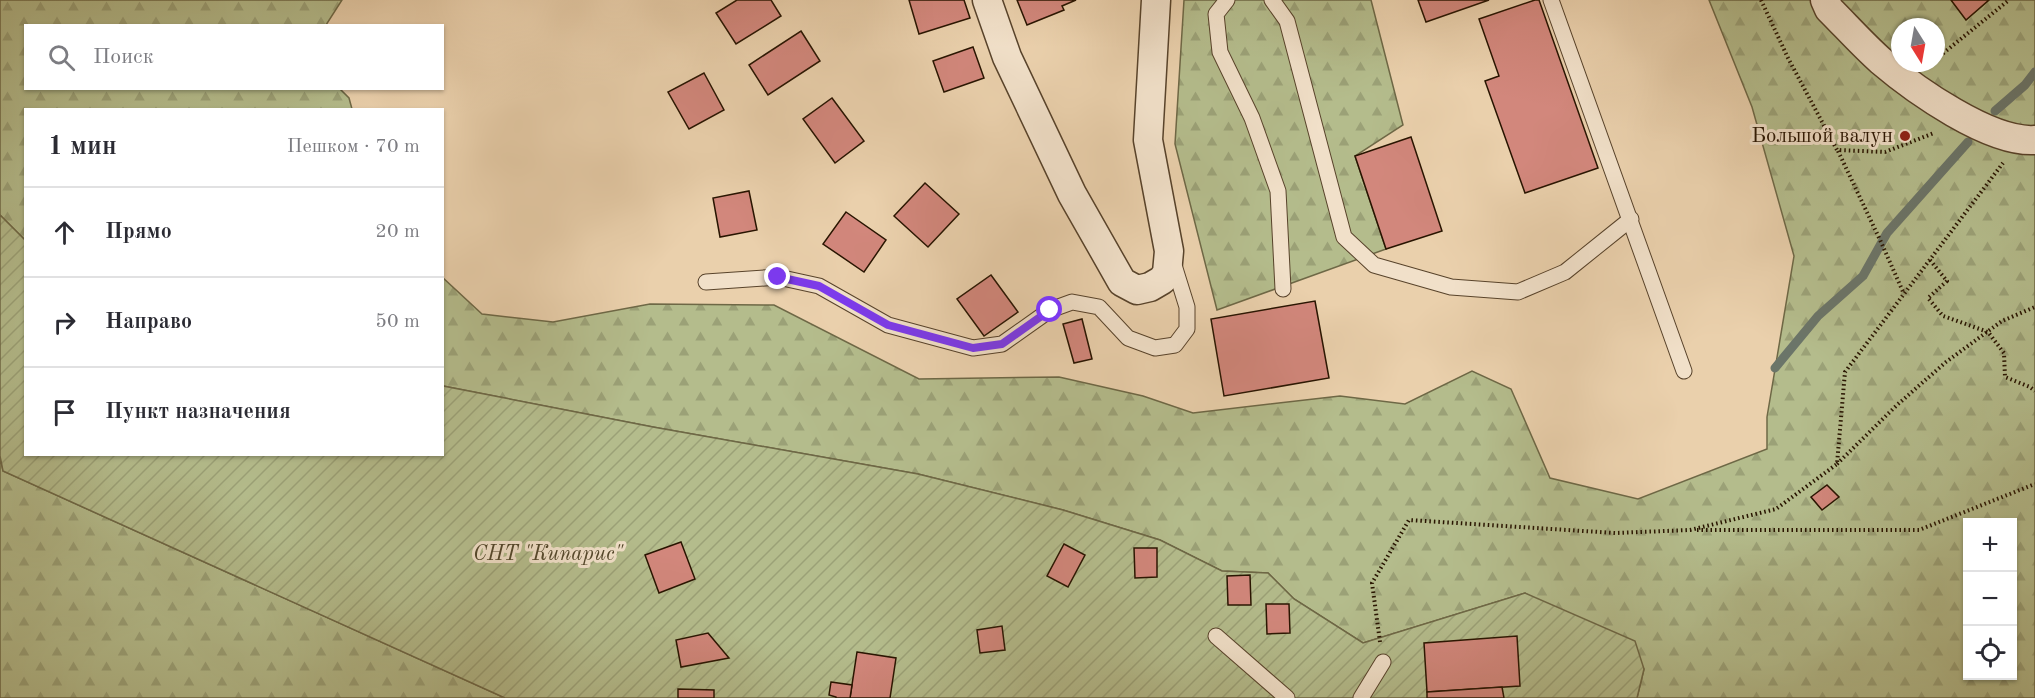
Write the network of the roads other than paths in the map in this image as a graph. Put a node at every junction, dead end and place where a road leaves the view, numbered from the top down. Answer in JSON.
{"nodes":[{"id":1,"x":987,"y":0,"type":"edge"},
{"id":2,"x":1156,"y":0,"type":"edge"},
{"id":3,"x":1227,"y":0,"type":"edge"},
{"id":4,"x":1272,"y":0,"type":"edge"},
{"id":5,"x":1551,"y":0,"type":"edge"},
{"id":6,"x":1825,"y":0,"type":"edge"},
{"id":7,"x":2035,"y":140,"type":"edge"},
{"id":8,"x":1631,"y":219,"type":"junction"},
{"id":9,"x":1169,"y":251,"type":"junction"},
{"id":10,"x":706,"y":282,"type":"dead end"},
{"id":11,"x":1283,"y":289,"type":"dead end"},
{"id":12,"x":1684,"y":371,"type":"dead end"},
{"id":13,"x":1216,"y":636,"type":"dead end"},
{"id":14,"x":1383,"y":662,"type":"road end"},
{"id":15,"x":1287,"y":698,"type":"edge"},
{"id":16,"x":1361,"y":698,"type":"edge"}],
"edges":[{"from":1,"to":9,"type":"street"},
{"from":2,"to":9,"type":"street"},
{"from":3,"to":11,"type":"lane"},
{"from":4,"to":8,"type":"lane"},
{"from":5,"to":8,"type":"lane"},
{"from":6,"to":7,"type":"street"},
{"from":8,"to":12,"type":"lane"},
{"from":9,"to":10,"type":"lane"},
{"from":13,"to":15,"type":"lane"},
{"from":14,"to":16,"type":"lane"}]}
